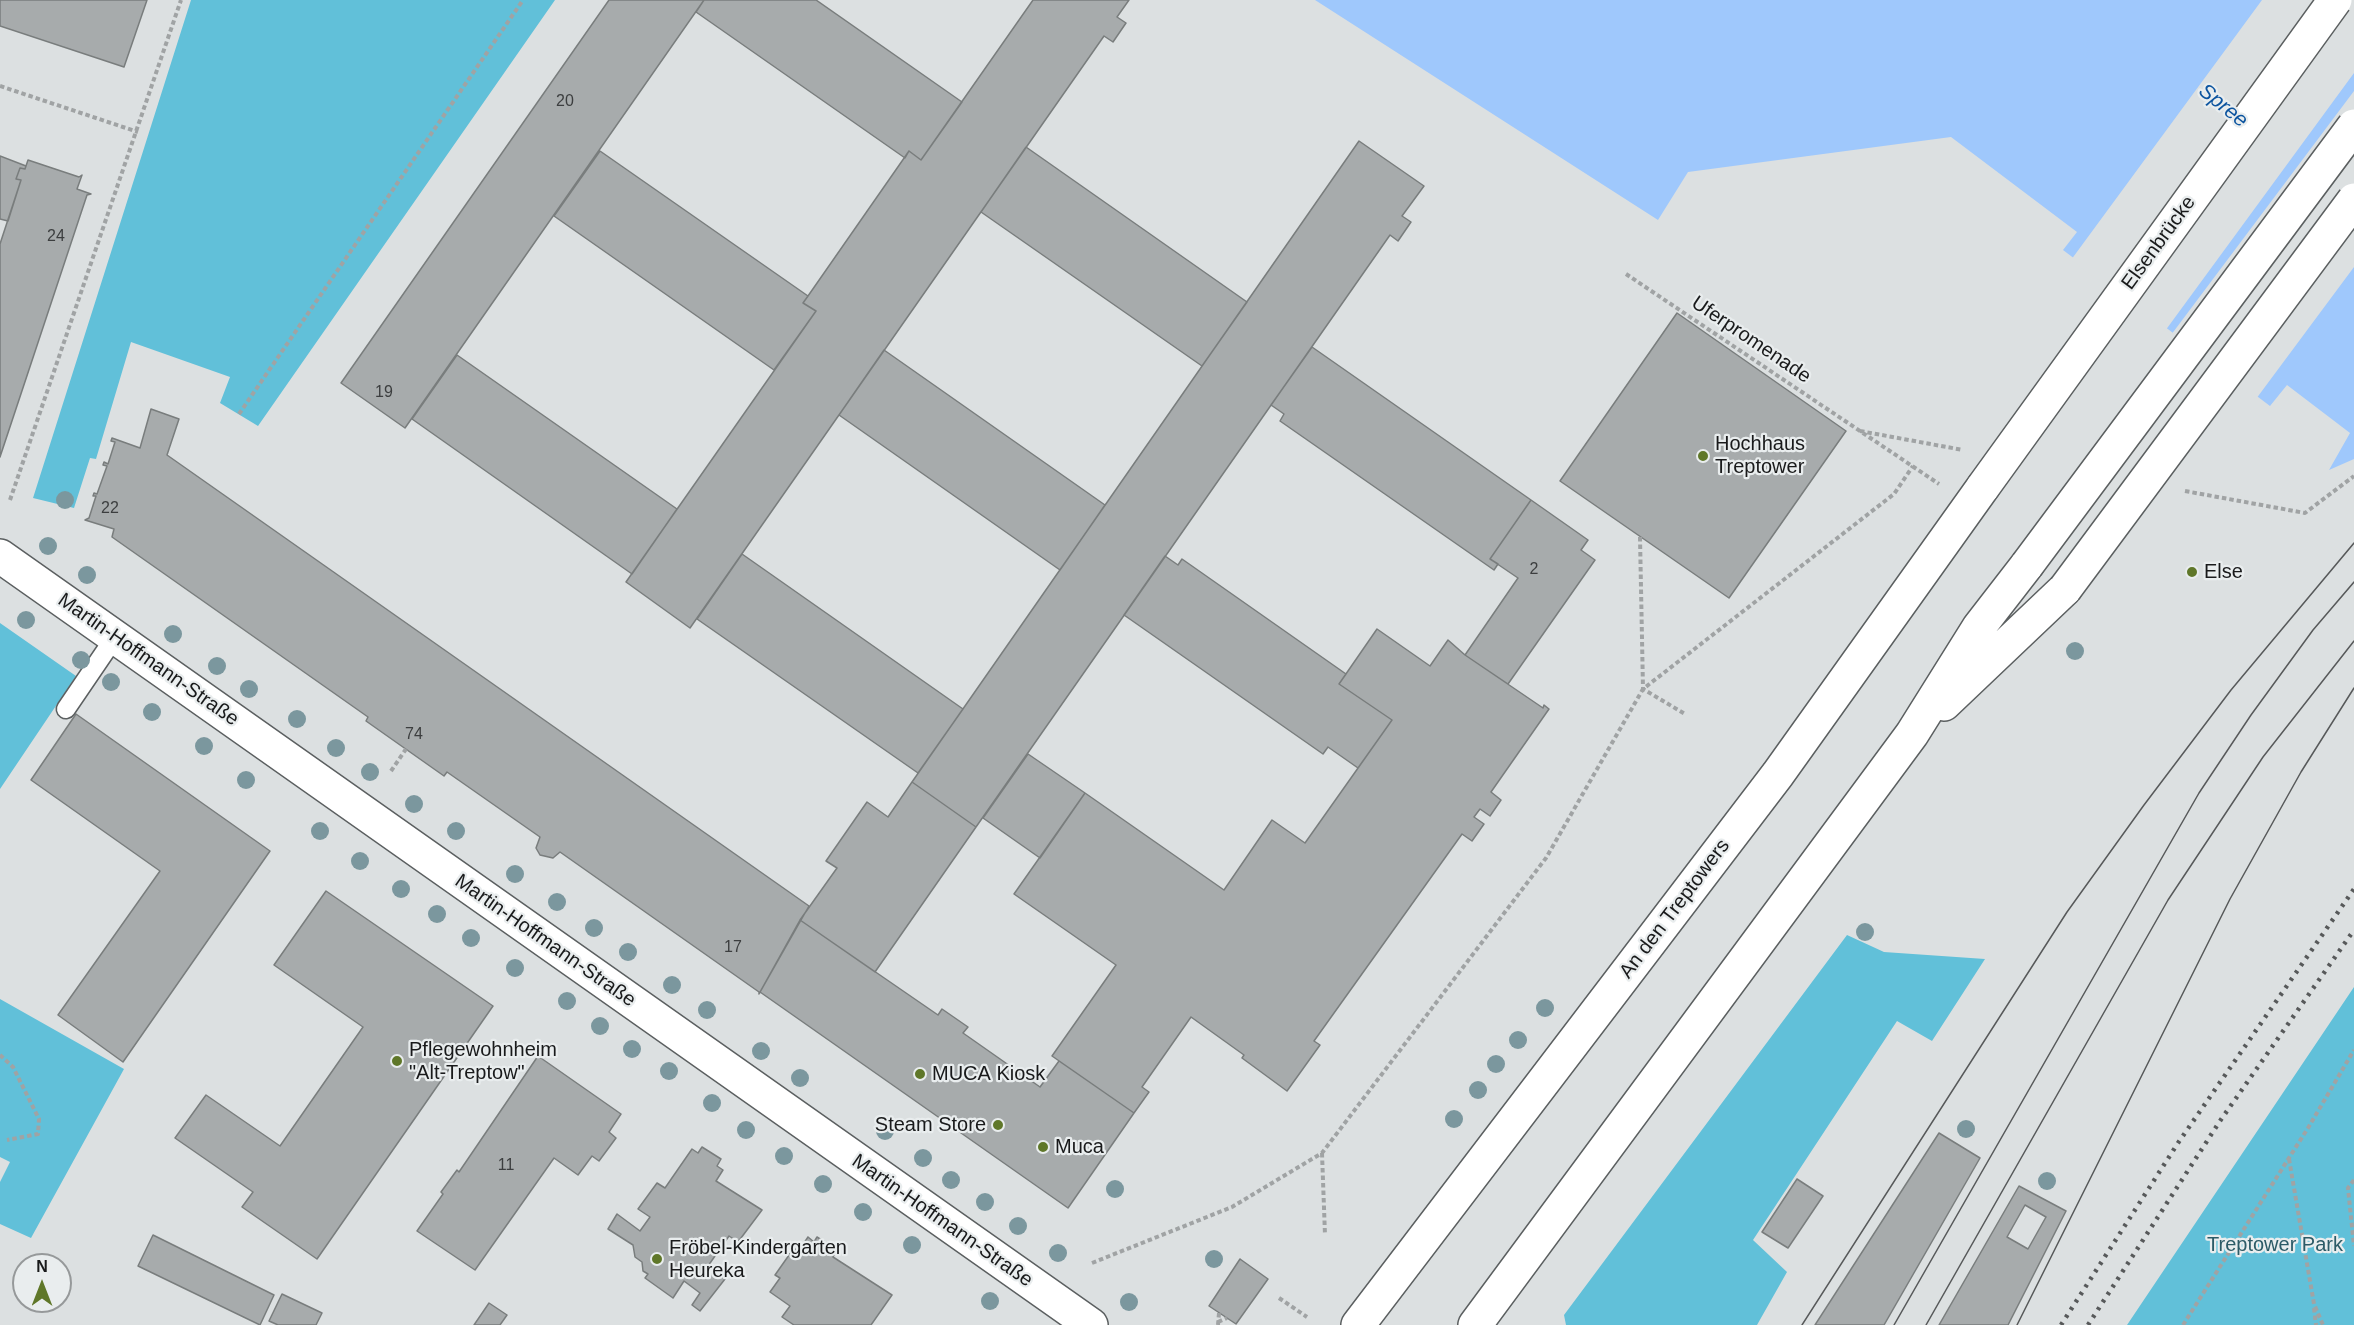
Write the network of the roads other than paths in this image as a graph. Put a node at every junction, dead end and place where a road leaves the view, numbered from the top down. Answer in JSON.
{"nodes":[{"id":1,"x":2335,"y":0,"type":"edge"},
{"id":2,"x":2354,"y":126,"type":"edge"},
{"id":3,"x":2354,"y":201,"type":"edge"},
{"id":4,"x":1983,"y":487,"type":"joint"},
{"id":5,"x":0,"y":556,"type":"edge"},
{"id":6,"x":115,"y":637,"type":"junction"},
{"id":7,"x":66,"y":710,"type":"dead end"},
{"id":8,"x":1912,"y":734,"type":"junction"},
{"id":9,"x":1091,"y":1325,"type":"edge"},
{"id":10,"x":1358,"y":1325,"type":"edge"},
{"id":11,"x":1475,"y":1325,"type":"edge"}],
"edges":[{"from":1,"to":4,"type":"main road","name":"Elsenbrücke","bridge":true},
{"from":2,"to":8,"type":"main road","bridge":true},
{"from":3,"to":8,"type":"main road","bridge":true},
{"from":4,"to":10,"type":"main road","name":"An den Treptowers"},
{"from":5,"to":6,"type":"main road","name":"Martin-Hoffmann-Straße"},
{"from":6,"to":7,"type":"lane"},
{"from":6,"to":9,"type":"main road","name":"Martin-Hoffmann-Straße"},
{"from":8,"to":11,"type":"main road"}]}
